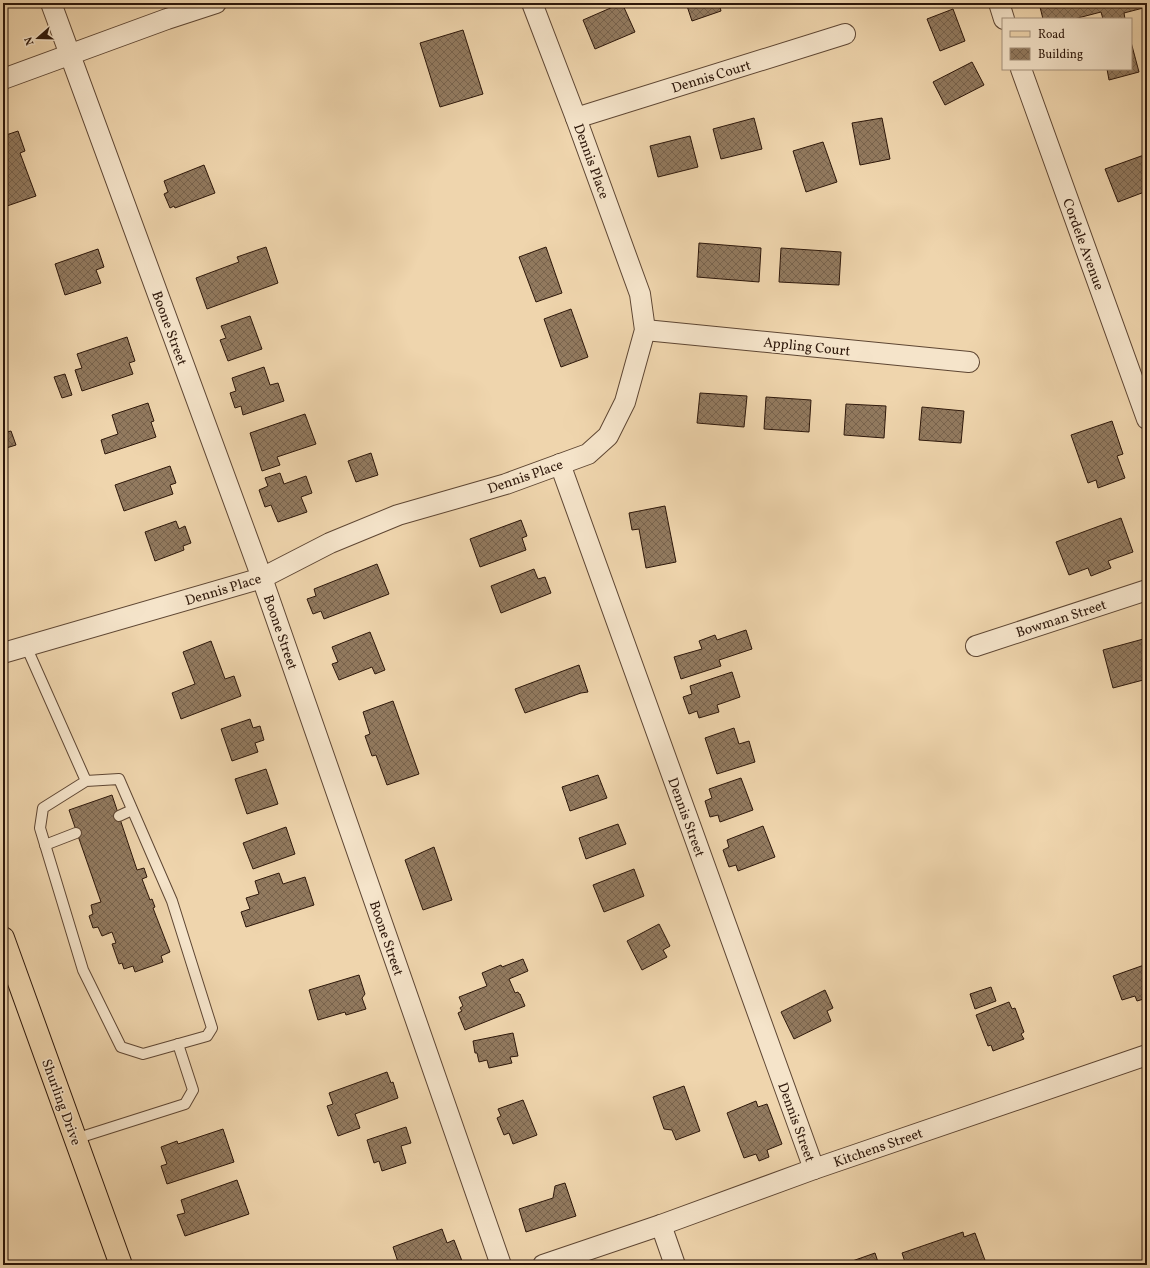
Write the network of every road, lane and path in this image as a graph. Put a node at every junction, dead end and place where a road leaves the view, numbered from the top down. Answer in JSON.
{"nodes":[{"id":1,"x":51,"y":3,"type":"edge"},
{"id":2,"x":216,"y":3,"type":"edge"},
{"id":3,"x":532,"y":3,"type":"edge"},
{"id":4,"x":999,"y":3,"type":"edge"},
{"id":5,"x":1004,"y":18,"type":"edge"},
{"id":6,"x":845,"y":34,"type":"dead end"},
{"id":7,"x":70,"y":55,"type":"junction"},
{"id":8,"x":1021,"y":70,"type":"edge"},
{"id":9,"x":3,"y":79,"type":"edge"},
{"id":10,"x":576,"y":118,"type":"junction"},
{"id":11,"x":645,"y":330,"type":"junction"},
{"id":12,"x":969,"y":362,"type":"dead end"},
{"id":13,"x":1147,"y":419,"type":"edge"},
{"id":14,"x":560,"y":464,"type":"junction"},
{"id":15,"x":262,"y":578,"type":"junction"},
{"id":16,"x":1147,"y":590,"type":"edge"},
{"id":17,"x":26,"y":646,"type":"junction"},
{"id":18,"x":976,"y":646,"type":"dead end"},
{"id":19,"x":3,"y":653,"type":"edge"},
{"id":20,"x":86,"y":781,"type":"junction"},
{"id":21,"x":132,"y":810,"type":"junction"},
{"id":22,"x":119,"y":816,"type":"dead end"},
{"id":23,"x":76,"y":833,"type":"dead end"},
{"id":24,"x":45,"y":845,"type":"junction"},
{"id":25,"x":3,"y":938,"type":"edge"},
{"id":26,"x":178,"y":1044,"type":"junction"},
{"id":27,"x":1147,"y":1055,"type":"edge"},
{"id":28,"x":75,"y":1139,"type":"junction"},
{"id":29,"x":814,"y":1169,"type":"junction"},
{"id":30,"x":661,"y":1225,"type":"junction"},
{"id":31,"x":121,"y":1265,"type":"edge"},
{"id":32,"x":501,"y":1265,"type":"edge"},
{"id":33,"x":543,"y":1265,"type":"edge"},
{"id":34,"x":675,"y":1265,"type":"edge"}],
"edges":[{"from":1,"to":7,"type":"street","name":"Boone Street"},
{"from":2,"to":7,"type":"street"},
{"from":3,"to":10,"type":"street","name":"Dennis Place"},
{"from":4,"to":5,"type":"street"},
{"from":6,"to":10,"type":"street","name":"Dennis Court"},
{"from":7,"to":9,"type":"street"},
{"from":7,"to":15,"type":"street","name":"Boone Street"},
{"from":8,"to":13,"type":"street","name":"Cordele Avenue"},
{"from":10,"to":11,"type":"street","name":"Dennis Place"},
{"from":11,"to":12,"type":"street","name":"Appling Court"},
{"from":11,"to":14,"type":"street","name":"Dennis Place"},
{"from":14,"to":15,"type":"street","name":"Dennis Place"},
{"from":14,"to":29,"type":"street","name":"Dennis Street"},
{"from":15,"to":17,"type":"street","name":"Dennis Place"},
{"from":15,"to":32,"type":"street","name":"Boone Street"},
{"from":16,"to":18,"type":"street","name":"Bowman Street"},
{"from":17,"to":19,"type":"street","name":"Dennis Place"},
{"from":17,"to":20,"type":"lane"},
{"from":20,"to":21,"type":"lane"},
{"from":20,"to":24,"type":"lane"},
{"from":21,"to":22,"type":"lane"},
{"from":21,"to":26,"type":"lane"},
{"from":23,"to":24,"type":"lane"},
{"from":24,"to":26,"type":"lane"},
{"from":25,"to":28,"type":"main road","name":"Shurling Drive"},
{"from":26,"to":28,"type":"lane"},
{"from":27,"to":29,"type":"street","name":"Kitchens Street"},
{"from":28,"to":31,"type":"main road","name":"Shurling Drive"},
{"from":29,"to":30,"type":"street","name":"Kitchens Street"},
{"from":30,"to":33,"type":"street","name":"Kitchens Street"},
{"from":30,"to":34,"type":"street"}]}
